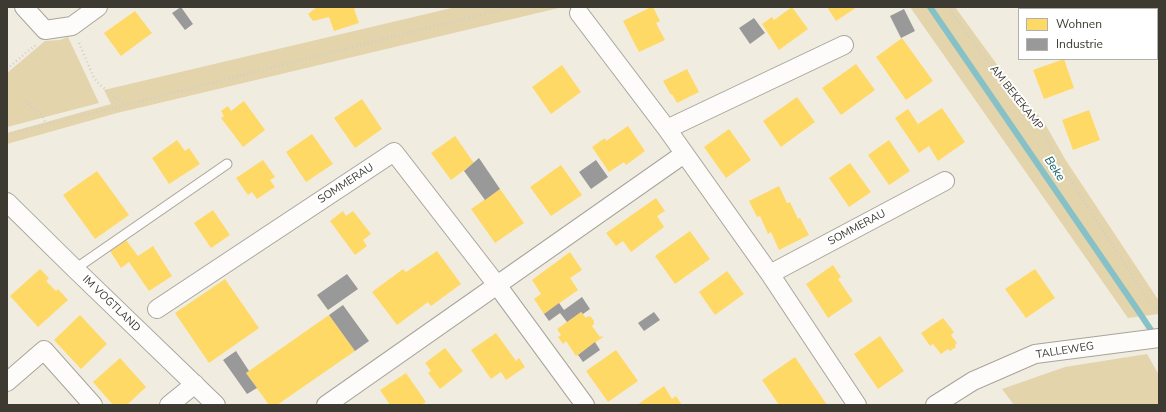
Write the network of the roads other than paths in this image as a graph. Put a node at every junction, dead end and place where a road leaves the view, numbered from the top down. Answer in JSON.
{"nodes":[{"id":1,"x":24,"y":7,"type":"edge"},
{"id":2,"x":98,"y":7,"type":"edge"},
{"id":3,"x":578,"y":13,"type":"dead end"},
{"id":4,"x":844,"y":45,"type":"dead end"},
{"id":5,"x":667,"y":129,"type":"junction"},
{"id":6,"x":684,"y":154,"type":"junction"},
{"id":7,"x":227,"y":164,"type":"dead end"},
{"id":8,"x":945,"y":181,"type":"dead end"},
{"id":9,"x":7,"y":202,"type":"edge"},
{"id":10,"x":75,"y":269,"type":"junction"},
{"id":11,"x":770,"y":274,"type":"junction"},
{"id":12,"x":497,"y":285,"type":"junction"},
{"id":13,"x":157,"y":308,"type":"dead end"},
{"id":14,"x":1159,"y":338,"type":"edge"},
{"id":15,"x":7,"y":382,"type":"edge"},
{"id":16,"x":195,"y":384,"type":"junction"},
{"id":17,"x":93,"y":405,"type":"edge"},
{"id":18,"x":169,"y":405,"type":"edge"},
{"id":19,"x":216,"y":405,"type":"edge"},
{"id":20,"x":326,"y":405,"type":"edge"},
{"id":21,"x":585,"y":405,"type":"edge"},
{"id":22,"x":857,"y":405,"type":"edge"},
{"id":23,"x":935,"y":405,"type":"edge"}],
"edges":[{"from":1,"to":2,"type":"street"},
{"from":3,"to":5,"type":"street"},
{"from":4,"to":5,"type":"street"},
{"from":5,"to":6,"type":"street"},
{"from":6,"to":11,"type":"street"},
{"from":6,"to":12,"type":"street"},
{"from":7,"to":10,"type":"lane"},
{"from":8,"to":11,"type":"street","name":"SOMMERAU"},
{"from":9,"to":10,"type":"street","name":"IM VOGTLAND"},
{"from":10,"to":16,"type":"street","name":"IM VOGTLAND"},
{"from":11,"to":22,"type":"street"},
{"from":12,"to":13,"type":"street","name":"SOMMERAU"},
{"from":12,"to":20,"type":"street"},
{"from":12,"to":21,"type":"street","name":"SOMMERAU"},
{"from":14,"to":23,"type":"street","name":"TALLEWEG"},
{"from":15,"to":17,"type":"street"},
{"from":16,"to":18,"type":"street"},
{"from":16,"to":19,"type":"street","name":"IM VOGTLAND"}]}
